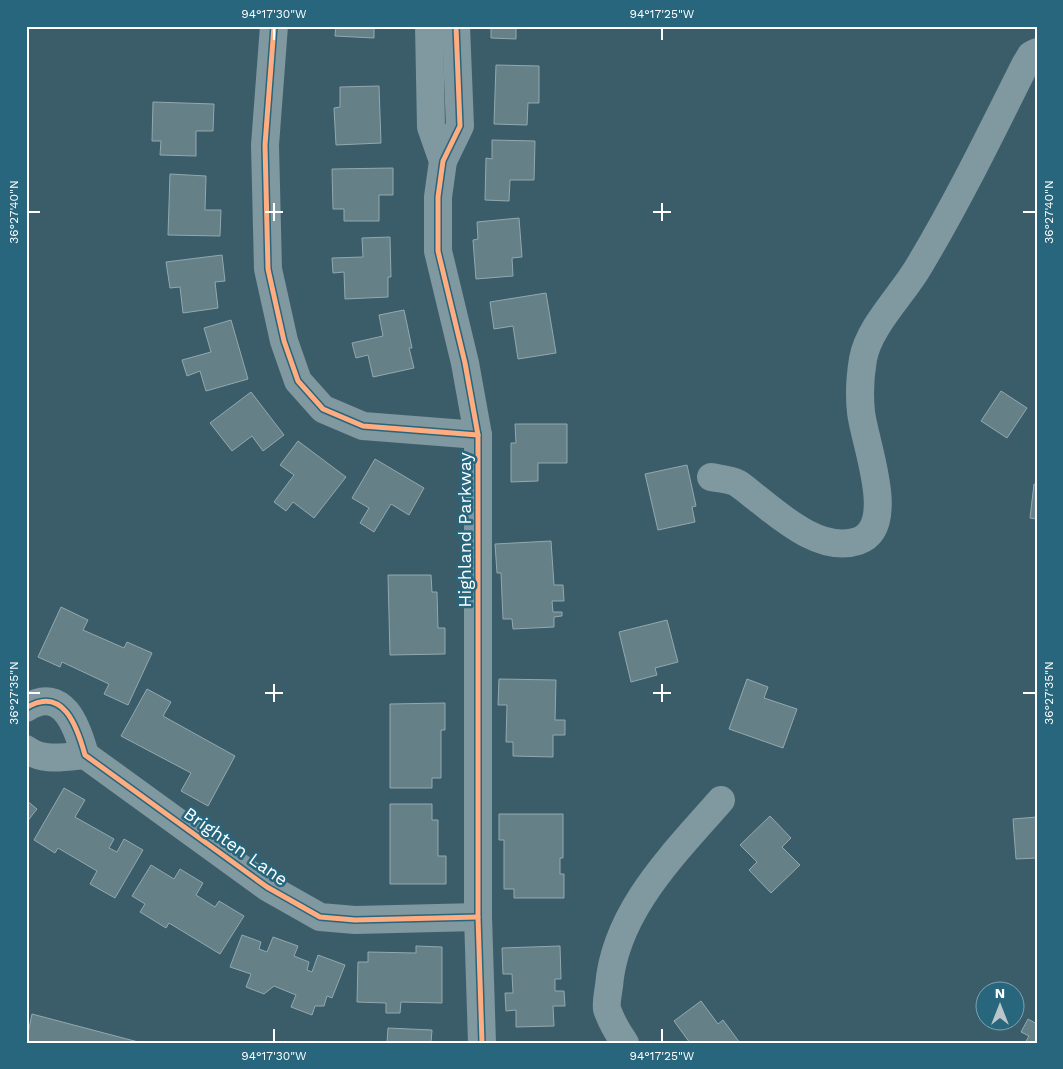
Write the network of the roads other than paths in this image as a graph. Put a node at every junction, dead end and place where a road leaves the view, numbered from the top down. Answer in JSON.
{"nodes":[{"id":1,"x":274,"y":26,"type":"edge"},
{"id":2,"x":429,"y":26,"type":"edge"},
{"id":3,"x":456,"y":26,"type":"edge"},
{"id":4,"x":1037,"y":52,"type":"edge"},
{"id":5,"x":443,"y":161,"type":"junction"},
{"id":6,"x":478,"y":435,"type":"junction"},
{"id":7,"x":711,"y":477,"type":"dead end"},
{"id":8,"x":26,"y":708,"type":"edge"},
{"id":9,"x":26,"y":749,"type":"edge"},
{"id":10,"x":85,"y":755,"type":"junction"},
{"id":11,"x":721,"y":800,"type":"dead end"},
{"id":12,"x":478,"y":917,"type":"junction"},
{"id":13,"x":482,"y":1043,"type":"edge"},
{"id":14,"x":625,"y":1043,"type":"edge"}],
"edges":[{"from":1,"to":6,"type":"street"},
{"from":2,"to":5,"type":"street","name":"Highland Parkway"},
{"from":3,"to":5,"type":"street","name":"Highland Parkway"},
{"from":4,"to":7,"type":"street"},
{"from":5,"to":6,"type":"street","name":"Highland Parkway"},
{"from":6,"to":12,"type":"street","name":"Highland Parkway"},
{"from":8,"to":10,"type":"street"},
{"from":9,"to":10,"type":"street"},
{"from":10,"to":12,"type":"street","name":"Brighten Lane"},
{"from":11,"to":14,"type":"street"},
{"from":12,"to":13,"type":"street","name":"Highland Parkway"}]}
